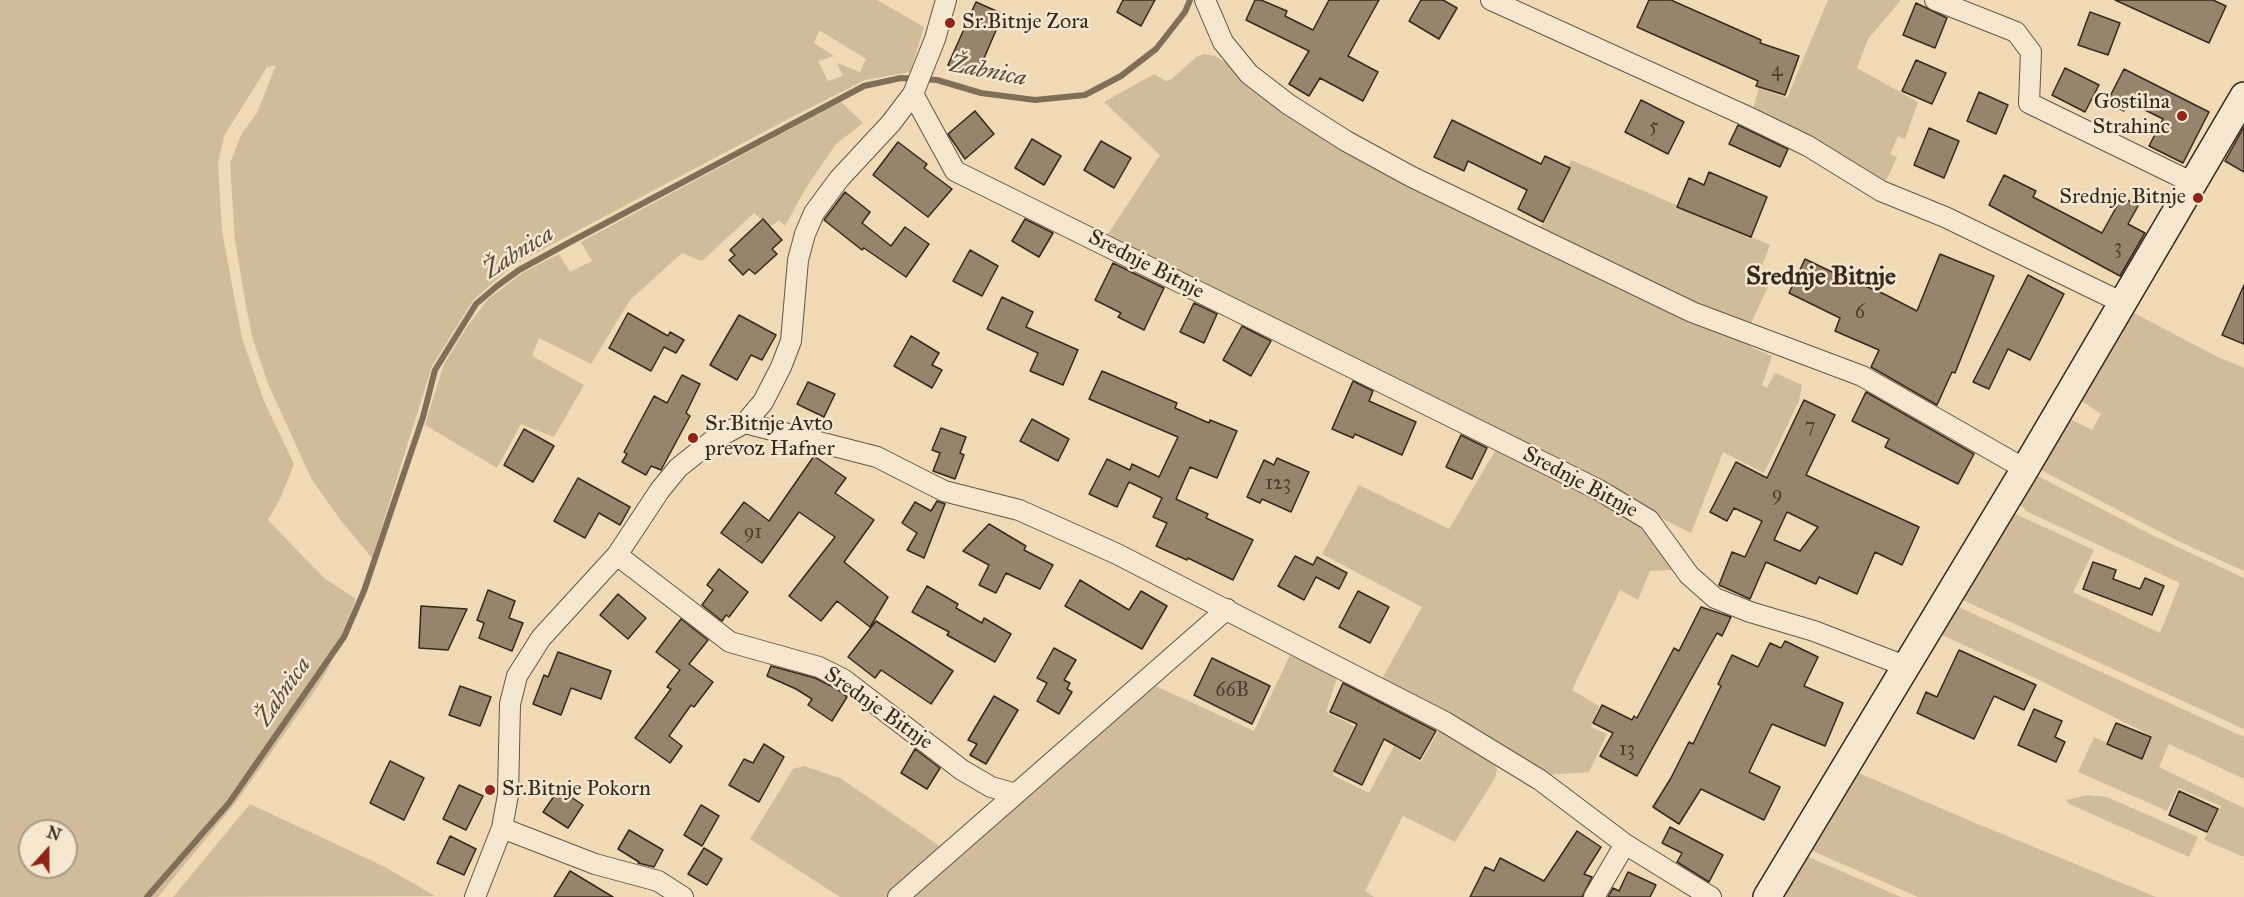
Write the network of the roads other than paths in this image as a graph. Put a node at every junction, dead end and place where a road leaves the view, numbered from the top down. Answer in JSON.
{"nodes":[{"id":1,"x":946,"y":0,"type":"edge"},
{"id":2,"x":1205,"y":0,"type":"edge"},
{"id":3,"x":1491,"y":0,"type":"edge"},
{"id":4,"x":1935,"y":0,"type":"edge"},
{"id":5,"x":913,"y":94,"type":"junction"},
{"id":6,"x":2244,"y":96,"type":"edge"},
{"id":7,"x":2193,"y":183,"type":"junction"},
{"id":8,"x":2118,"y":311,"type":"junction"},
{"id":9,"x":746,"y":423,"type":"junction"},
{"id":10,"x":2025,"y":469,"type":"junction"},
{"id":11,"x":617,"y":555,"type":"junction"},
{"id":12,"x":1227,"y":609,"type":"junction"},
{"id":13,"x":1905,"y":666,"type":"junction"},
{"id":14,"x":1016,"y":794,"type":"junction"},
{"id":15,"x":502,"y":828,"type":"junction"},
{"id":16,"x":1625,"y":844,"type":"junction"},
{"id":17,"x":475,"y":897,"type":"edge"},
{"id":18,"x":683,"y":897,"type":"edge"},
{"id":19,"x":898,"y":897,"type":"edge"},
{"id":20,"x":1594,"y":897,"type":"edge"},
{"id":21,"x":1711,"y":897,"type":"edge"},
{"id":22,"x":1767,"y":897,"type":"edge"}],
"edges":[{"from":1,"to":5,"type":"street"},
{"from":2,"to":10,"type":"street"},
{"from":3,"to":8,"type":"street"},
{"from":4,"to":7,"type":"street"},
{"from":5,"to":9,"type":"street"},
{"from":5,"to":13,"type":"street","name":"Srednje Bitnje"},
{"from":6,"to":7,"type":"main road"},
{"from":7,"to":8,"type":"main road"},
{"from":8,"to":10,"type":"main road"},
{"from":9,"to":11,"type":"street"},
{"from":9,"to":12,"type":"street"},
{"from":10,"to":13,"type":"main road"},
{"from":11,"to":14,"type":"street","name":"Srednje Bitnje"},
{"from":11,"to":15,"type":"street"},
{"from":12,"to":14,"type":"street"},
{"from":12,"to":16,"type":"street"},
{"from":13,"to":22,"type":"main road"},
{"from":14,"to":19,"type":"street"},
{"from":15,"to":17,"type":"street"},
{"from":15,"to":18,"type":"street"},
{"from":16,"to":20,"type":"street"},
{"from":16,"to":21,"type":"street"}]}
